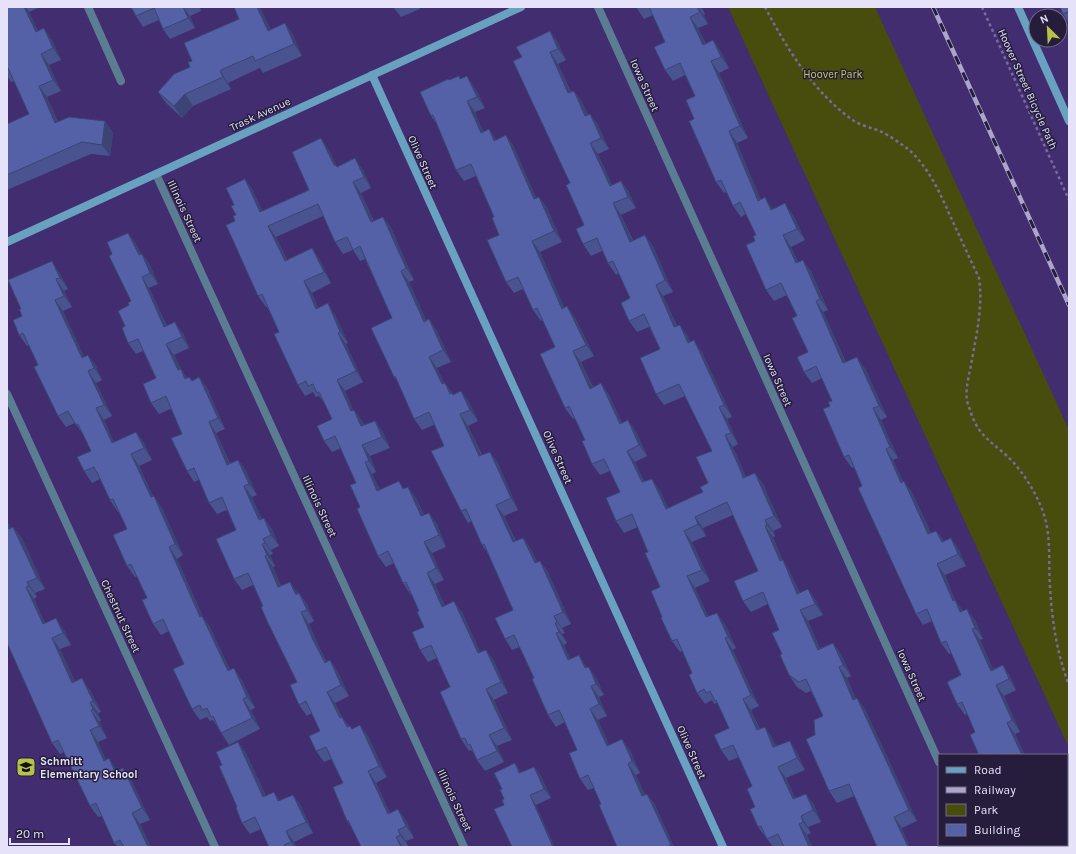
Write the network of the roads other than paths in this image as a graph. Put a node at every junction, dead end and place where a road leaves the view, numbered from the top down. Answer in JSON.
{"nodes":[{"id":1,"x":88,"y":7,"type":"edge"},
{"id":2,"x":522,"y":7,"type":"edge"},
{"id":3,"x":598,"y":7,"type":"edge"},
{"id":4,"x":1018,"y":7,"type":"edge"},
{"id":5,"x":372,"y":75,"type":"junction"},
{"id":6,"x":121,"y":81,"type":"dead end"},
{"id":7,"x":1069,"y":121,"type":"edge"},
{"id":8,"x":156,"y":174,"type":"junction"},
{"id":9,"x":7,"y":242,"type":"edge"},
{"id":10,"x":7,"y":394,"type":"edge"},
{"id":11,"x":938,"y":760,"type":"edge"},
{"id":12,"x":215,"y":847,"type":"edge"},
{"id":13,"x":464,"y":847,"type":"edge"},
{"id":14,"x":723,"y":847,"type":"edge"}],
"edges":[{"from":1,"to":6,"type":"street"},
{"from":2,"to":5,"type":"street","name":"Trask Avenue"},
{"from":3,"to":11,"type":"street","name":"Iowa Street"},
{"from":4,"to":7,"type":"street"},
{"from":5,"to":8,"type":"street","name":"Trask Avenue"},
{"from":5,"to":14,"type":"street","name":"Olive Street"},
{"from":8,"to":9,"type":"street","name":"Trask Avenue"},
{"from":8,"to":13,"type":"street","name":"Illinois Street"},
{"from":10,"to":12,"type":"street","name":"Chestnut Street"}]}
